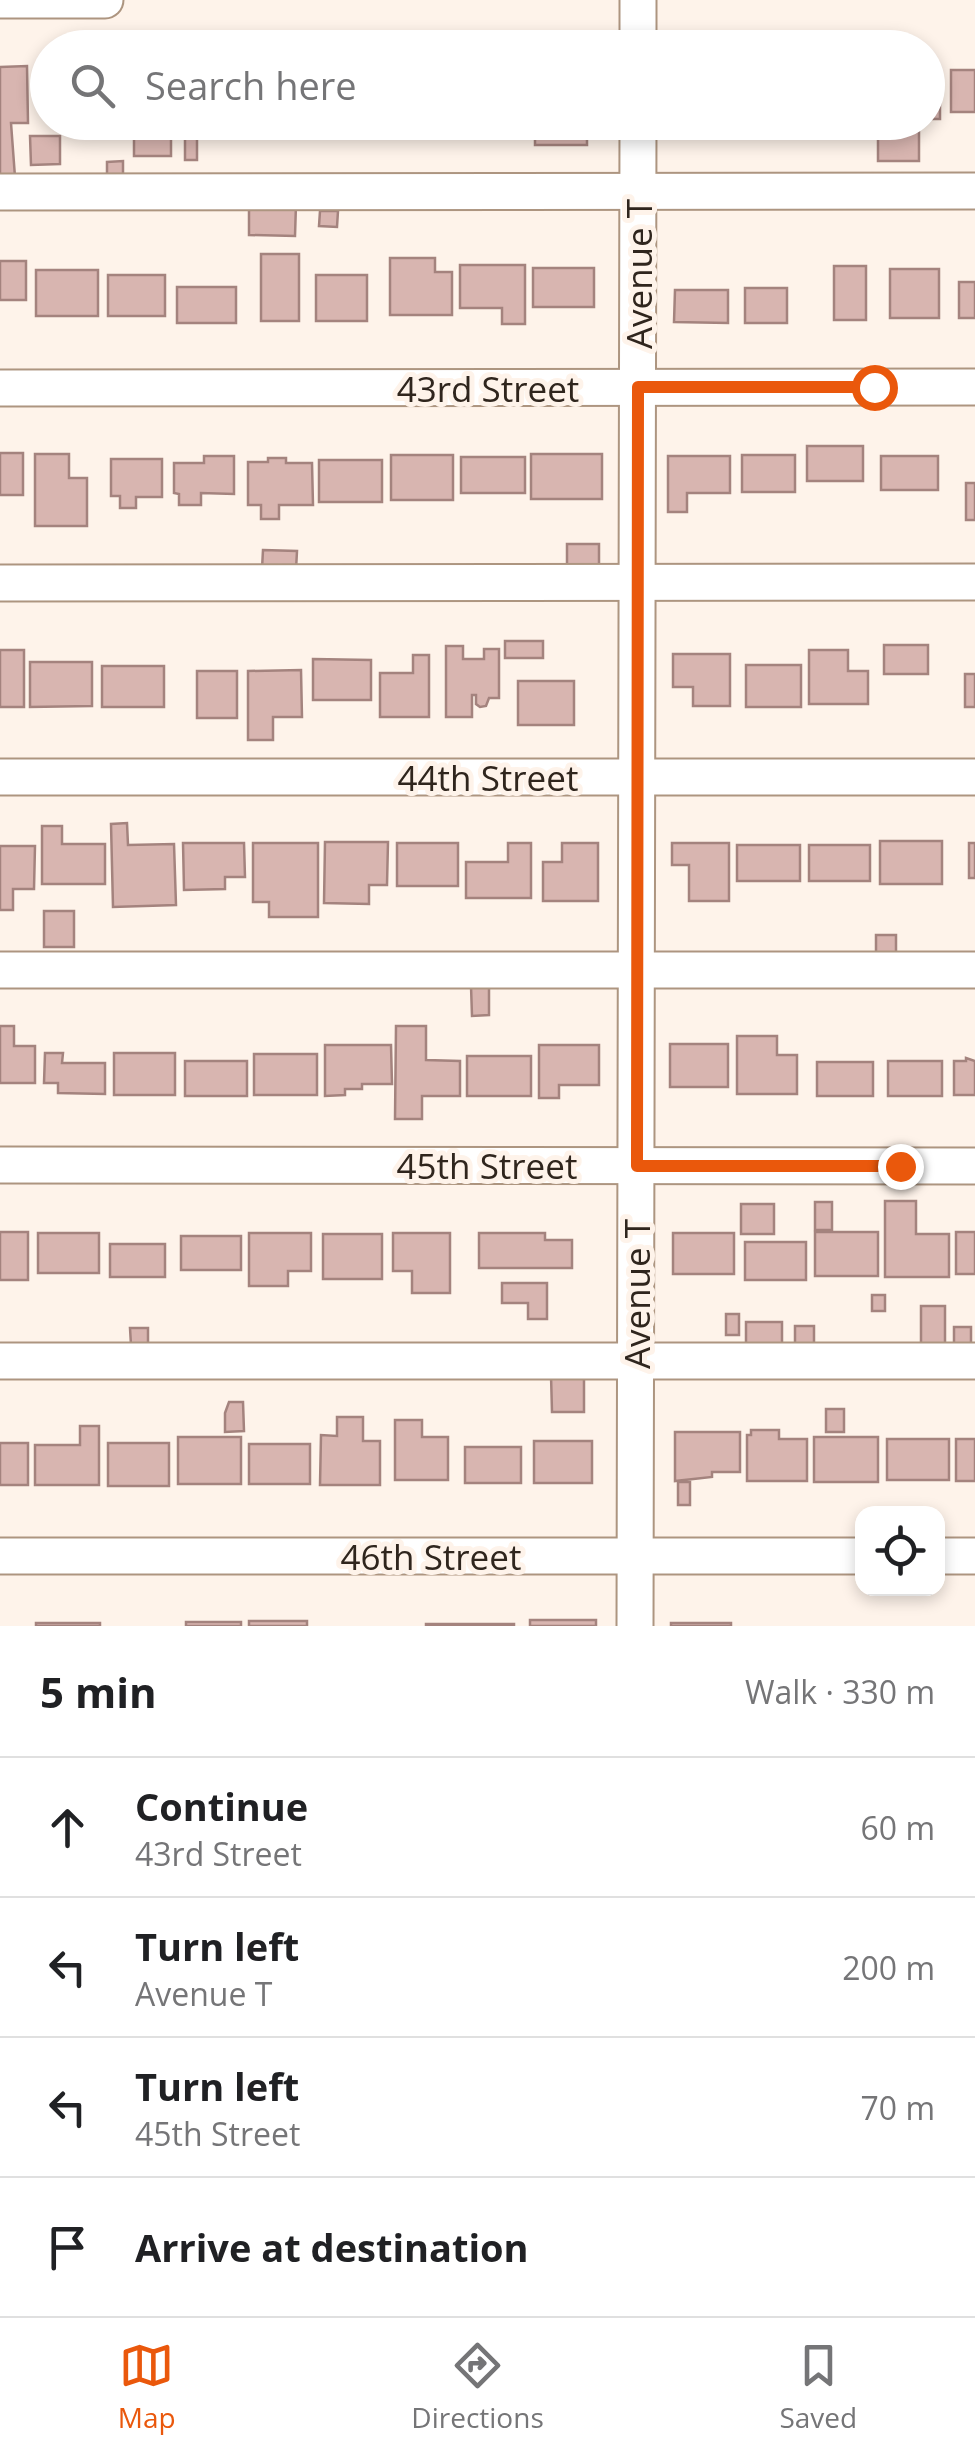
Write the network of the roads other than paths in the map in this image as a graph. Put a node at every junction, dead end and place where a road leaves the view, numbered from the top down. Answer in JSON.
{"nodes":[{"id":1,"x":0,"y":0,"type":"edge"},
{"id":2,"x":105,"y":0,"type":"edge"},
{"id":3,"x":638,"y":0,"type":"edge"},
{"id":4,"x":638,"y":30,"type":"edge"},
{"id":5,"x":638,"y":140,"type":"edge"},
{"id":6,"x":975,"y":191,"type":"edge"},
{"id":7,"x":0,"y":192,"type":"edge"},
{"id":8,"x":638,"y":192,"type":"junction"},
{"id":9,"x":638,"y":387,"type":"junction"},
{"id":10,"x":975,"y":387,"type":"edge"},
{"id":11,"x":0,"y":388,"type":"edge"},
{"id":12,"x":975,"y":582,"type":"edge"},
{"id":13,"x":0,"y":583,"type":"edge"},
{"id":14,"x":638,"y":583,"type":"junction"},
{"id":15,"x":0,"y":776,"type":"edge"},
{"id":16,"x":638,"y":776,"type":"junction"},
{"id":17,"x":975,"y":776,"type":"edge"},
{"id":18,"x":0,"y":970,"type":"edge"},
{"id":19,"x":637,"y":970,"type":"junction"},
{"id":20,"x":975,"y":970,"type":"edge"},
{"id":21,"x":0,"y":1165,"type":"edge"},
{"id":22,"x":637,"y":1166,"type":"junction"},
{"id":23,"x":975,"y":1166,"type":"edge"},
{"id":24,"x":0,"y":1360,"type":"edge"},
{"id":25,"x":975,"y":1361,"type":"edge"},
{"id":26,"x":636,"y":1362,"type":"junction"},
{"id":27,"x":0,"y":1556,"type":"edge"},
{"id":28,"x":635,"y":1556,"type":"junction"},
{"id":29,"x":855,"y":1556,"type":"edge"},
{"id":30,"x":945,"y":1556,"type":"edge"},
{"id":31,"x":975,"y":1556,"type":"edge"},
{"id":32,"x":635,"y":1626,"type":"edge"}],
"edges":[{"from":1,"to":2,"type":"street"},
{"from":3,"to":4,"type":"street"},
{"from":5,"to":8,"type":"street","name":"Avenue T"},
{"from":6,"to":8,"type":"street"},
{"from":7,"to":8,"type":"street"},
{"from":8,"to":9,"type":"street","name":"Avenue T"},
{"from":9,"to":10,"type":"street","name":"43rd Street"},
{"from":9,"to":11,"type":"street","name":"43rd Street"},
{"from":9,"to":14,"type":"street","name":"Avenue T"},
{"from":12,"to":14,"type":"street"},
{"from":13,"to":14,"type":"street"},
{"from":14,"to":16,"type":"street","name":"Avenue T"},
{"from":15,"to":16,"type":"street","name":"44th Street"},
{"from":16,"to":17,"type":"street","name":"44th Street"},
{"from":16,"to":19,"type":"street","name":"Avenue T"},
{"from":18,"to":19,"type":"street"},
{"from":19,"to":20,"type":"street"},
{"from":19,"to":22,"type":"street","name":"Avenue T"},
{"from":21,"to":22,"type":"street","name":"45th Street"},
{"from":22,"to":23,"type":"street","name":"45th Street"},
{"from":22,"to":26,"type":"street","name":"Avenue T"},
{"from":24,"to":26,"type":"street"},
{"from":25,"to":26,"type":"street"},
{"from":26,"to":28,"type":"street","name":"Avenue T"},
{"from":27,"to":28,"type":"street","name":"46th Street"},
{"from":28,"to":29,"type":"street","name":"46th Street"},
{"from":28,"to":32,"type":"street","name":"Avenue T"},
{"from":30,"to":31,"type":"street"}]}
